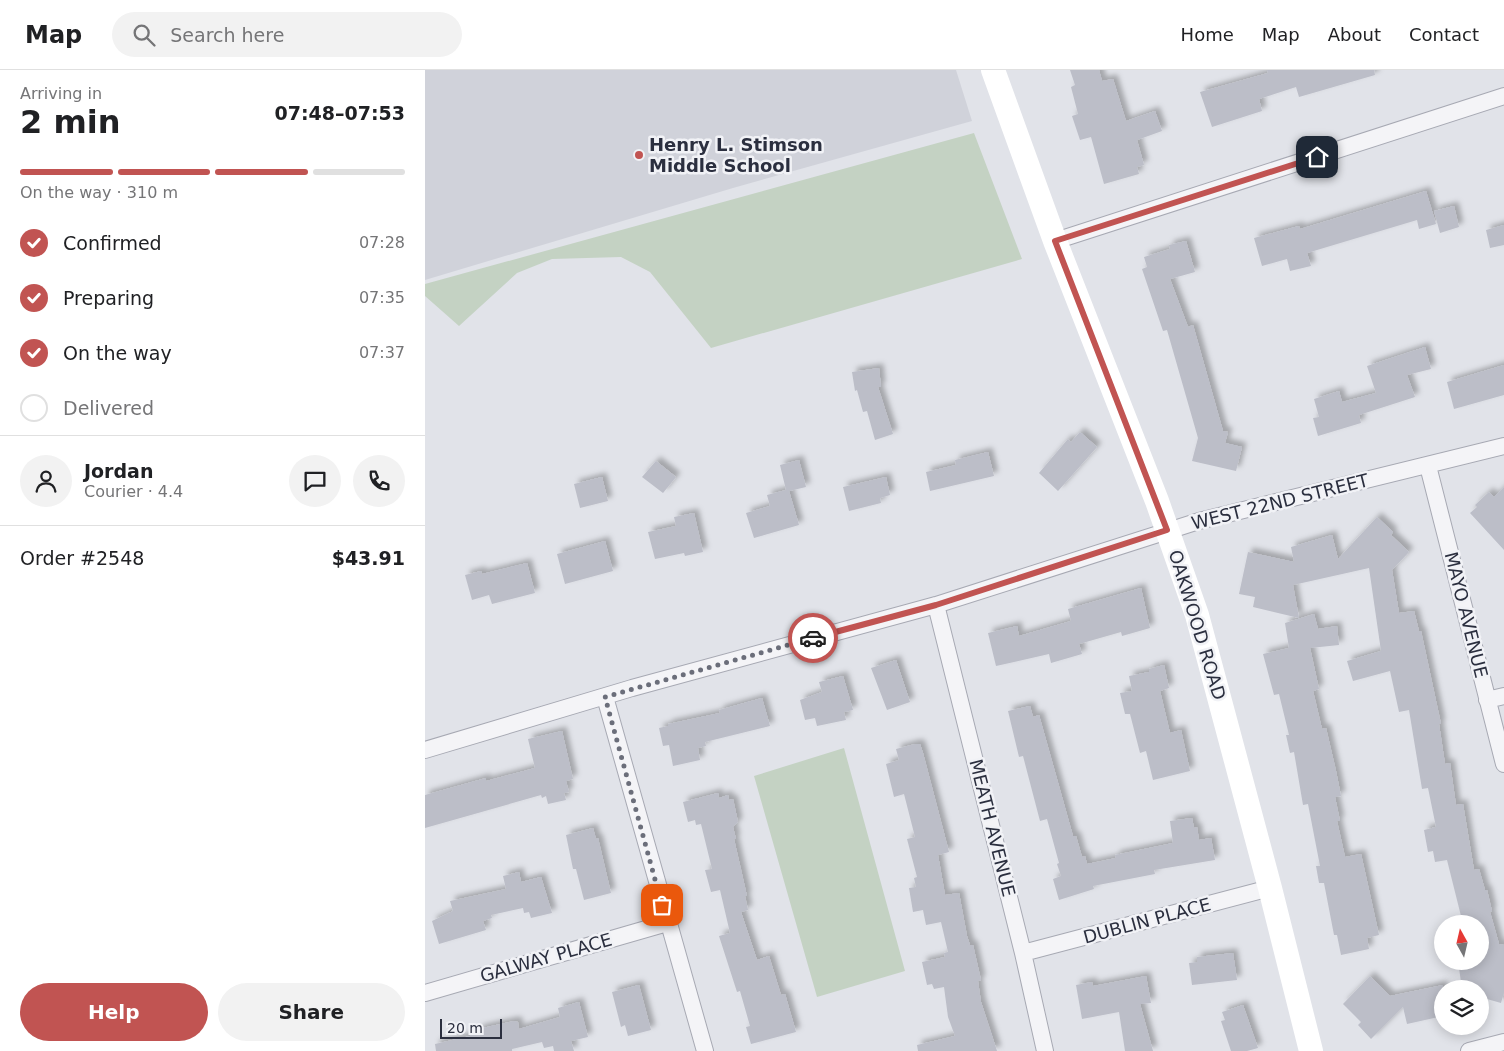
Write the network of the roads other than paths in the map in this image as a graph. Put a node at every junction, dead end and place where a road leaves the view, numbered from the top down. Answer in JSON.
{"nodes":[{"id":1,"x":993,"y":70,"type":"edge"},
{"id":2,"x":1504,"y":96,"type":"edge"},
{"id":3,"x":1055,"y":241,"type":"junction"},
{"id":4,"x":1504,"y":446,"type":"edge"},
{"id":5,"x":1428,"y":466,"type":"junction"},
{"id":6,"x":1167,"y":530,"type":"junction"},
{"id":7,"x":936,"y":605,"type":"junction"},
{"id":8,"x":1504,"y":696,"type":"edge"},
{"id":9,"x":605,"y":697,"type":"junction"},
{"id":10,"x":1487,"y":700,"type":"junction"},
{"id":11,"x":425,"y":750,"type":"edge"},
{"id":12,"x":1504,"y":764,"type":"edge"},
{"id":13,"x":1270,"y":888,"type":"junction"},
{"id":14,"x":667,"y":923,"type":"junction"},
{"id":15,"x":1023,"y":953,"type":"junction"},
{"id":16,"x":425,"y":993,"type":"edge"},
{"id":17,"x":1504,"y":1042,"type":"edge"},
{"id":18,"x":705,"y":1051,"type":"edge"},
{"id":19,"x":1045,"y":1051,"type":"edge"},
{"id":20,"x":1311,"y":1051,"type":"edge"},
{"id":21,"x":1469,"y":1051,"type":"edge"}],
"edges":[{"from":1,"to":3,"type":"main road","name":"OAKWOOD ROAD"},
{"from":2,"to":3,"type":"street"},
{"from":3,"to":6,"type":"main road","name":"OAKWOOD ROAD"},
{"from":4,"to":5,"type":"street","name":"WEST 22ND STREET"},
{"from":5,"to":6,"type":"street","name":"WEST 22ND STREET"},
{"from":5,"to":10,"type":"street","name":"MAYO AVENUE"},
{"from":6,"to":7,"type":"street","name":"WEST 22ND STREET"},
{"from":6,"to":13,"type":"main road","name":"OAKWOOD ROAD"},
{"from":7,"to":9,"type":"street","name":"WEST 22ND STREET"},
{"from":7,"to":15,"type":"street","name":"MEATH AVENUE"},
{"from":8,"to":10,"type":"street"},
{"from":9,"to":11,"type":"street","name":"WEST 22ND STREET"},
{"from":9,"to":14,"type":"street"},
{"from":10,"to":12,"type":"street","name":"MAYO AVENUE"},
{"from":13,"to":15,"type":"street","name":"DUBLIN PLACE"},
{"from":13,"to":20,"type":"main road","name":"OAKWOOD ROAD"},
{"from":14,"to":16,"type":"street","name":"GALWAY PLACE"},
{"from":14,"to":18,"type":"street"},
{"from":15,"to":19,"type":"street","name":"MEATH AVENUE"},
{"from":17,"to":21,"type":"street"}]}
